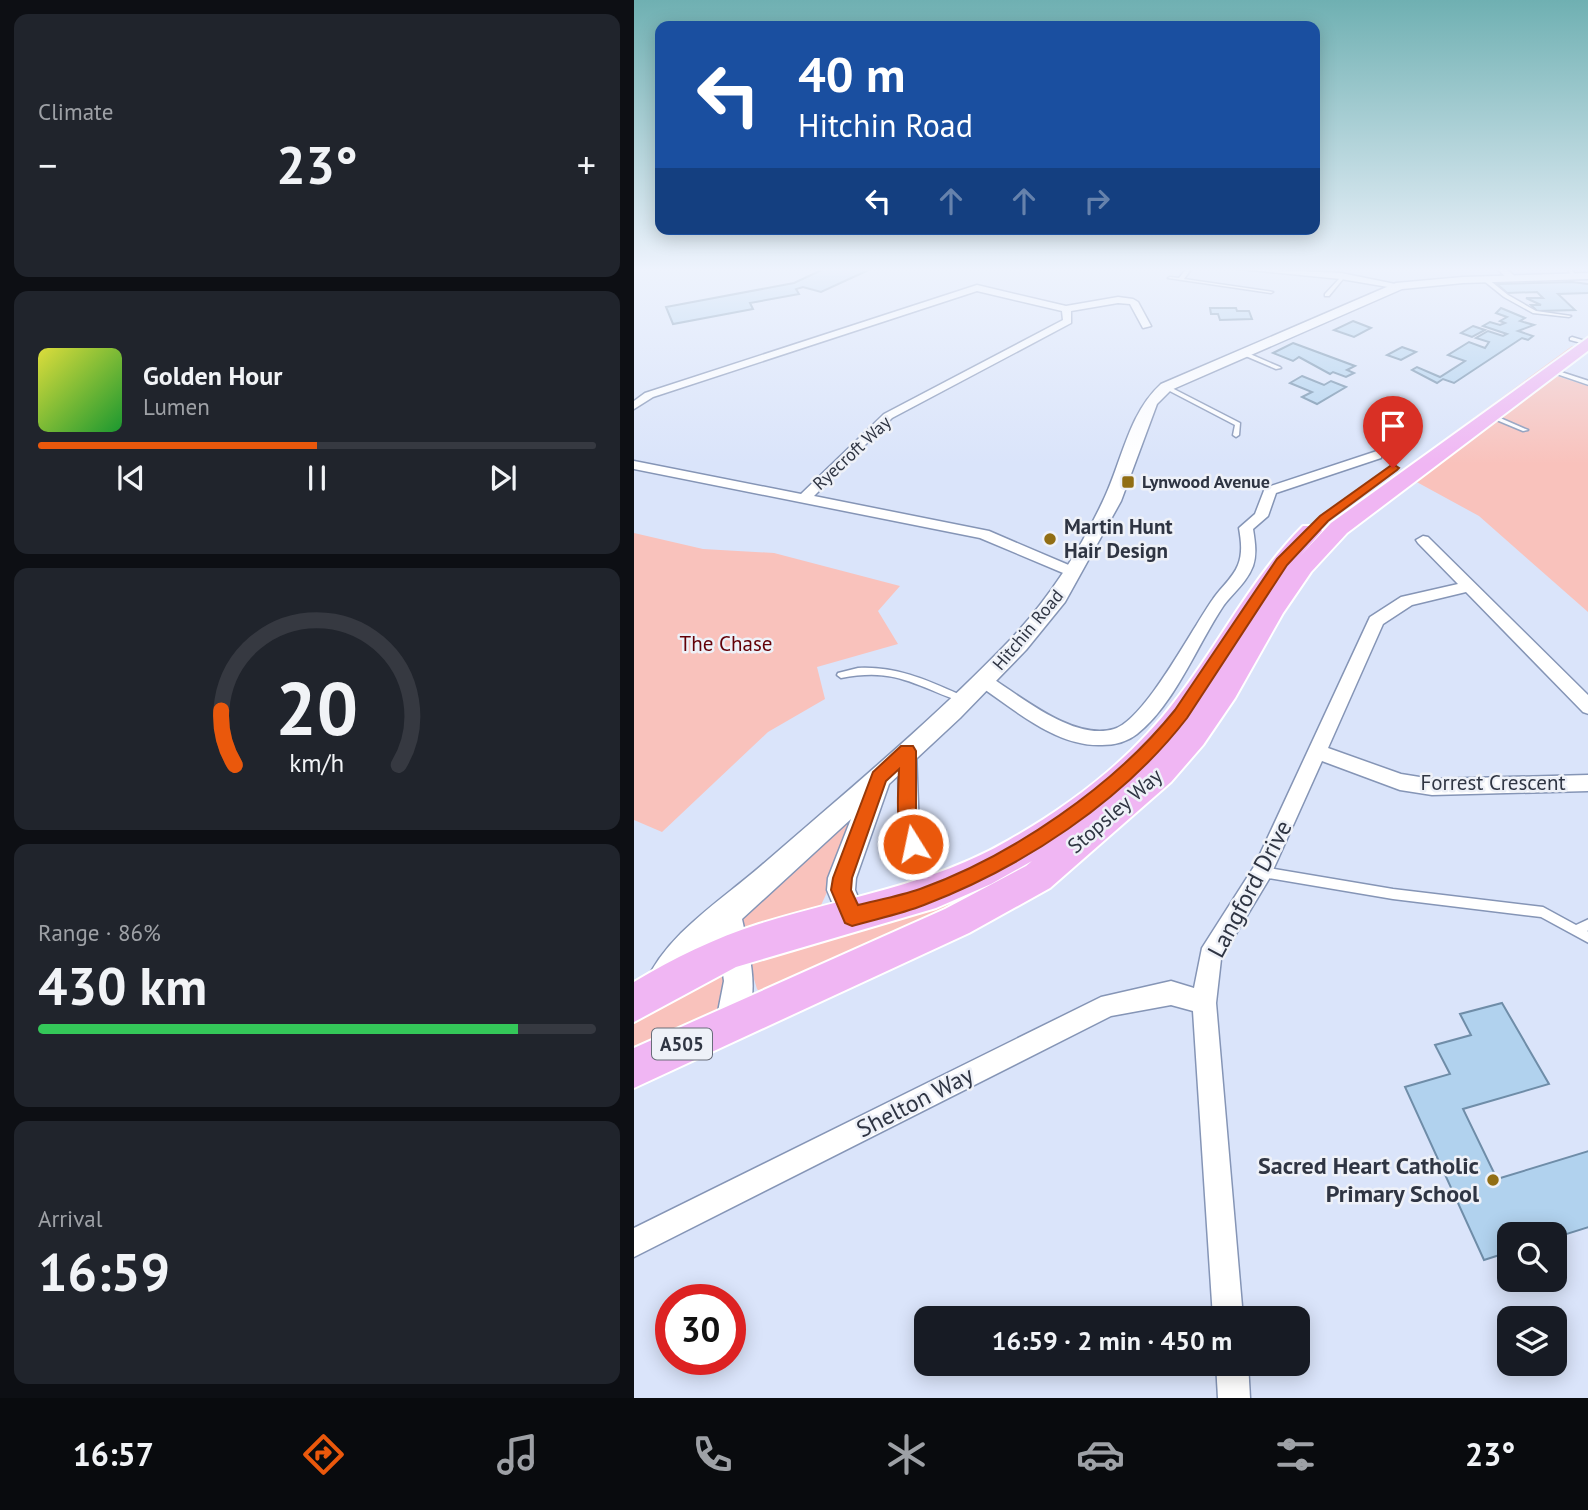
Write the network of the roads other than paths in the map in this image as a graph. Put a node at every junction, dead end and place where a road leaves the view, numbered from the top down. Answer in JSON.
{"nodes":[{"id":1,"x":838,"y":333,"type":"edge"},
{"id":2,"x":1045,"y":333,"type":"edge"},
{"id":3,"x":1289,"y":333,"type":"edge"},
{"id":4,"x":1582,"y":335,"type":"edge"},
{"id":5,"x":1243,"y":353,"type":"junction"},
{"id":6,"x":1278,"y":368,"type":"dead end"},
{"id":7,"x":1550,"y":370,"type":"junction"},
{"id":8,"x":1588,"y":383,"type":"edge"},
{"id":9,"x":1166,"y":387,"type":"junction"},
{"id":10,"x":634,"y":405,"type":"edge"},
{"id":11,"x":1489,"y":415,"type":"junction"},
{"id":12,"x":1525,"y":430,"type":"dead end"},
{"id":13,"x":1236,"y":435,"type":"dead end"},
{"id":14,"x":1377,"y":455,"type":"dead end"},
{"id":15,"x":634,"y":465,"type":"edge"},
{"id":16,"x":805,"y":498,"type":"junction"},
{"id":17,"x":1423,"y":540,"type":"dead end"},
{"id":18,"x":1073,"y":572,"type":"junction"},
{"id":19,"x":1469,"y":586,"type":"junction"},
{"id":20,"x":840,"y":675,"type":"dead end"},
{"id":21,"x":985,"y":681,"type":"junction"},
{"id":22,"x":964,"y":701,"type":"junction"},
{"id":23,"x":1588,"y":707,"type":"edge"},
{"id":24,"x":907,"y":751,"type":"junction"},
{"id":25,"x":1318,"y":752,"type":"junction"},
{"id":26,"x":879,"y":777,"type":"junction"},
{"id":27,"x":1588,"y":783,"type":"edge"},
{"id":28,"x":917,"y":857,"type":"dead end"},
{"id":29,"x":1262,"y":872,"type":"junction"},
{"id":30,"x":727,"y":914,"type":"junction"},
{"id":31,"x":852,"y":916,"type":"junction"},
{"id":32,"x":1583,"y":927,"type":"edge"},
{"id":33,"x":1588,"y":938,"type":"edge"},
{"id":34,"x":734,"y":950,"type":"junction"},
{"id":35,"x":645,"y":996,"type":"edge"},
{"id":36,"x":1204,"y":1003,"type":"junction"},
{"id":37,"x":732,"y":1022,"type":"junction"},
{"id":38,"x":634,"y":1068,"type":"edge"},
{"id":39,"x":634,"y":1243,"type":"edge"},
{"id":40,"x":1227,"y":1306,"type":"edge"},
{"id":41,"x":1233,"y":1376,"type":"edge"},
{"id":42,"x":1234,"y":1398,"type":"edge"}],
"edges":[{"from":1,"to":10,"type":"street"},
{"from":2,"to":16,"type":"street","name":"Ryecroft Way"},
{"from":3,"to":5,"type":"street","name":"Hitchin Road"},
{"from":4,"to":7,"type":"main road","name":"Stopsley Way","number":"A505"},
{"from":4,"to":31,"type":"main road","name":"Stopsley Way"},
{"from":5,"to":6,"type":"lane"},
{"from":5,"to":9,"type":"street","name":"Hitchin Road"},
{"from":7,"to":8,"type":"lane"},
{"from":7,"to":11,"type":"main road","name":"Stopsley Way","number":"A505"},
{"from":9,"to":13,"type":"lane"},
{"from":9,"to":18,"type":"street","name":"Hitchin Road"},
{"from":11,"to":12,"type":"lane"},
{"from":11,"to":37,"type":"main road","name":"Stopsley Way","number":"A505"},
{"from":14,"to":21,"type":"street"},
{"from":15,"to":16,"type":"street"},
{"from":16,"to":18,"type":"street"},
{"from":17,"to":19,"type":"street"},
{"from":18,"to":21,"type":"street","name":"Hitchin Road"},
{"from":19,"to":23,"type":"street"},
{"from":19,"to":25,"type":"street","name":"Langford Drive"},
{"from":20,"to":22,"type":"lane"},
{"from":21,"to":22,"type":"street","name":"Hitchin Road"},
{"from":22,"to":24,"type":"street","name":"Hitchin Road"},
{"from":24,"to":26,"type":"street","name":"Hitchin Road"},
{"from":24,"to":28,"type":"street"},
{"from":25,"to":27,"type":"street","name":"Forrest Crescent"},
{"from":25,"to":29,"type":"street","name":"Langford Drive"},
{"from":26,"to":30,"type":"street","name":"Hitchin Road"},
{"from":26,"to":31,"type":"street","name":"Hitchin Road"},
{"from":29,"to":32,"type":"lane"},
{"from":29,"to":36,"type":"street","name":"Langford Drive"},
{"from":30,"to":34,"type":"street"},
{"from":30,"to":35,"type":"street","name":"Hitchin Road"},
{"from":31,"to":34,"type":"main road","name":"Stopsley Way"},
{"from":32,"to":33,"type":"lane"},
{"from":34,"to":35,"type":"main road","name":"Stopsley Way"},
{"from":34,"to":37,"type":"street"},
{"from":36,"to":39,"type":"street","name":"Shelton Way"},
{"from":36,"to":40,"type":"street","name":"Langford Drive"},
{"from":37,"to":38,"type":"main road","name":"Stopsley Way","number":"A505"},
{"from":41,"to":42,"type":"street"}]}
